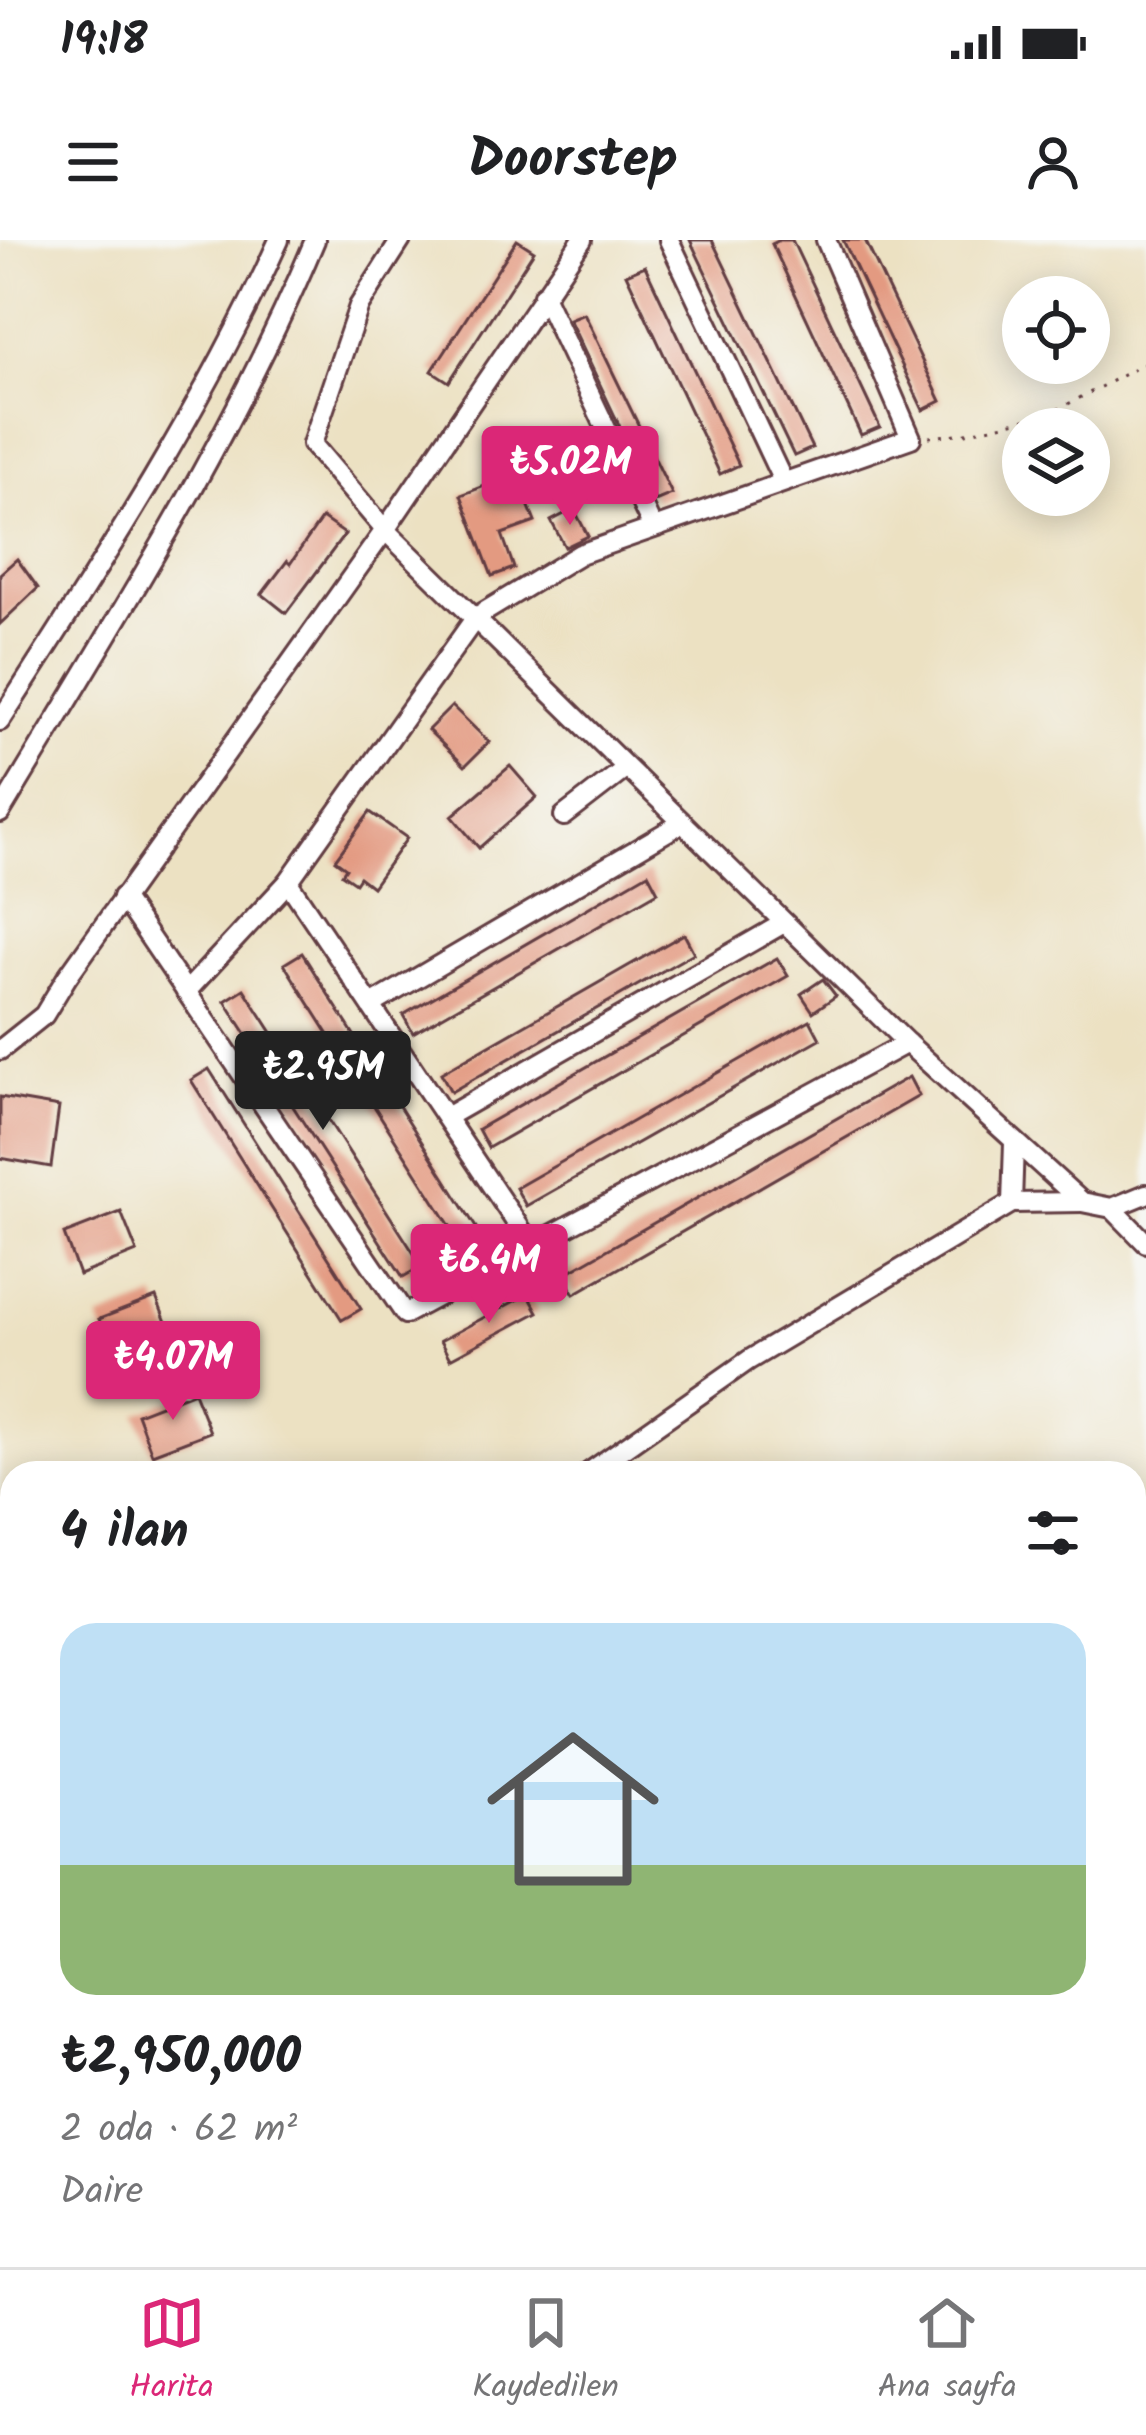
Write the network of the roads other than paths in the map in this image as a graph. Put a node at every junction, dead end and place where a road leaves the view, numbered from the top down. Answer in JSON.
{"nodes":[{"id":1,"x":278,"y":240,"type":"edge"},
{"id":2,"x":315,"y":240,"type":"edge"},
{"id":3,"x":400,"y":240,"type":"edge"},
{"id":4,"x":582,"y":240,"type":"edge"},
{"id":5,"x":669,"y":240,"type":"edge"},
{"id":6,"x":826,"y":240,"type":"edge"},
{"id":7,"x":543,"y":295,"type":"junction"},
{"id":8,"x":783,"y":481,"type":"junction"},
{"id":9,"x":653,"y":528,"type":"junction"},
{"id":10,"x":385,"y":530,"type":"junction"},
{"id":11,"x":476,"y":617,"type":"junction"},
{"id":12,"x":0,"y":721,"type":"edge"},
{"id":13,"x":625,"y":769,"type":"junction"},
{"id":14,"x":0,"y":813,"type":"edge"},
{"id":15,"x":564,"y":816,"type":"dead end"},
{"id":16,"x":680,"y":824,"type":"junction"},
{"id":17,"x":288,"y":882,"type":"junction"},
{"id":18,"x":122,"y":897,"type":"junction"},
{"id":19,"x":784,"y":923,"type":"junction"},
{"id":20,"x":187,"y":992,"type":"junction"},
{"id":21,"x":371,"y":1006,"type":"junction"},
{"id":22,"x":907,"y":1043,"type":"junction"},
{"id":23,"x":0,"y":1051,"type":"edge"},
{"id":24,"x":446,"y":1117,"type":"junction"},
{"id":25,"x":1014,"y":1143,"type":"junction"},
{"id":26,"x":1146,"y":1194,"type":"edge"},
{"id":27,"x":1082,"y":1202,"type":"junction"},
{"id":28,"x":1012,"y":1203,"type":"junction"},
{"id":29,"x":1112,"y":1208,"type":"junction"},
{"id":30,"x":1146,"y":1243,"type":"edge"},
{"id":31,"x":532,"y":1246,"type":"junction"},
{"id":32,"x":605,"y":1461,"type":"edge"}],
"edges":[{"from":1,"to":12,"type":"street"},
{"from":2,"to":14,"type":"street"},
{"from":3,"to":10,"type":"street"},
{"from":4,"to":7,"type":"street"},
{"from":5,"to":8,"type":"street"},
{"from":6,"to":8,"type":"street"},
{"from":7,"to":9,"type":"street"},
{"from":7,"to":10,"type":"street"},
{"from":8,"to":9,"type":"street"},
{"from":9,"to":11,"type":"street"},
{"from":10,"to":11,"type":"street"},
{"from":10,"to":18,"type":"street"},
{"from":11,"to":13,"type":"street"},
{"from":11,"to":17,"type":"street"},
{"from":13,"to":15,"type":"street"},
{"from":13,"to":16,"type":"street"},
{"from":16,"to":19,"type":"street"},
{"from":16,"to":21,"type":"street"},
{"from":17,"to":20,"type":"street"},
{"from":17,"to":21,"type":"street"},
{"from":18,"to":20,"type":"street"},
{"from":18,"to":23,"type":"street"},
{"from":19,"to":22,"type":"street"},
{"from":19,"to":24,"type":"street"},
{"from":20,"to":31,"type":"street"},
{"from":21,"to":24,"type":"street"},
{"from":22,"to":25,"type":"street"},
{"from":22,"to":31,"type":"street"},
{"from":24,"to":31,"type":"street"},
{"from":25,"to":27,"type":"street"},
{"from":25,"to":28,"type":"street"},
{"from":26,"to":29,"type":"street"},
{"from":27,"to":28,"type":"street"},
{"from":27,"to":29,"type":"street"},
{"from":28,"to":32,"type":"street"},
{"from":29,"to":30,"type":"street"}]}
